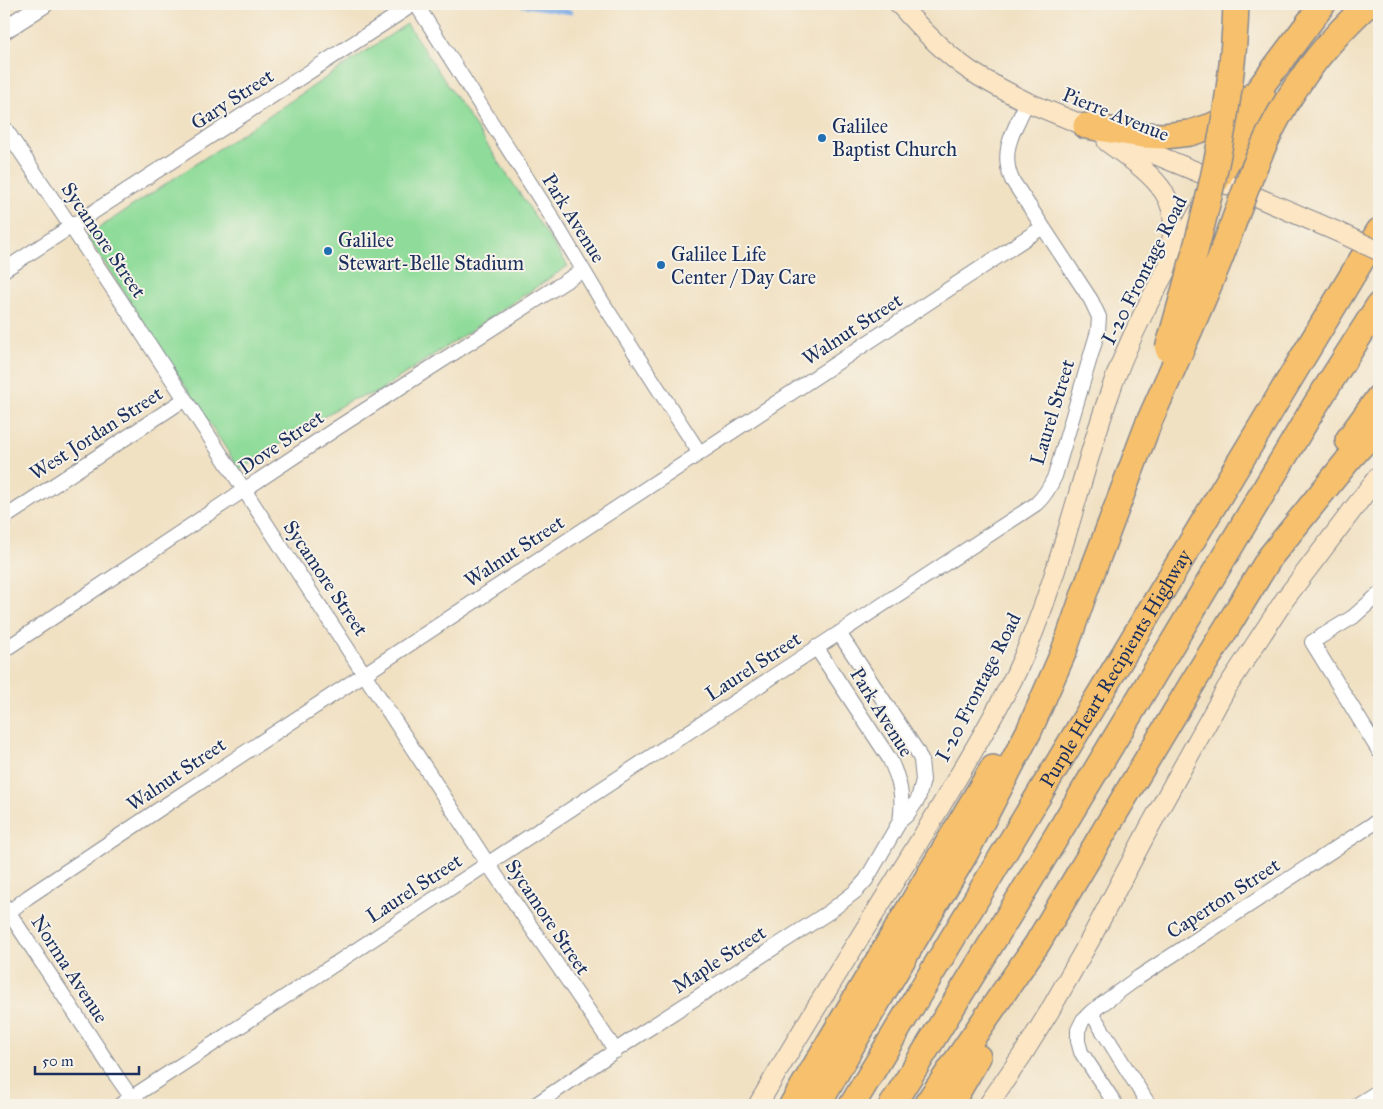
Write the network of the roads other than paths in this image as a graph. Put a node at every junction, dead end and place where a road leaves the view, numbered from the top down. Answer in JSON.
{"nodes":[{"id":1,"x":44,"y":4,"type":"edge"},
{"id":2,"x":415,"y":4,"type":"edge"},
{"id":3,"x":899,"y":4,"type":"edge"},
{"id":4,"x":1236,"y":4,"type":"edge"},
{"id":5,"x":1323,"y":4,"type":"edge"},
{"id":6,"x":1368,"y":4,"type":"edge"},
{"id":7,"x":4,"y":30,"type":"edge"},
{"id":8,"x":1291,"y":46,"type":"junction"},
{"id":9,"x":1027,"y":102,"type":"junction"},
{"id":10,"x":1086,"y":126,"type":"junction"},
{"id":11,"x":4,"y":127,"type":"edge"},
{"id":12,"x":1217,"y":180,"type":"junction"},
{"id":13,"x":71,"y":226,"type":"junction"},
{"id":14,"x":1043,"y":227,"type":"junction"},
{"id":15,"x":1379,"y":231,"type":"edge"},
{"id":16,"x":1379,"y":251,"type":"edge"},
{"id":17,"x":4,"y":270,"type":"edge"},
{"id":18,"x":583,"y":270,"type":"junction"},
{"id":19,"x":1379,"y":305,"type":"edge"},
{"id":20,"x":1141,"y":317,"type":"junction"},
{"id":21,"x":1379,"y":397,"type":"edge"},
{"id":22,"x":185,"y":399,"type":"junction"},
{"id":23,"x":1149,"y":422,"type":"junction"},
{"id":24,"x":1379,"y":426,"type":"edge"},
{"id":25,"x":699,"y":452,"type":"junction"},
{"id":26,"x":1378,"y":476,"type":"edge"},
{"id":27,"x":245,"y":491,"type":"junction"},
{"id":28,"x":4,"y":518,"type":"edge"},
{"id":29,"x":1293,"y":526,"type":"junction"},
{"id":30,"x":1085,"y":591,"type":"junction"},
{"id":31,"x":1379,"y":594,"type":"edge"},
{"id":32,"x":839,"y":633,"type":"junction"},
{"id":33,"x":816,"y":648,"type":"junction"},
{"id":34,"x":4,"y":650,"type":"edge"},
{"id":35,"x":365,"y":673,"type":"junction"},
{"id":36,"x":1379,"y":751,"type":"edge"},
{"id":37,"x":1379,"y":820,"type":"edge"},
{"id":38,"x":900,"y":822,"type":"junction"},
{"id":39,"x":488,"y":864,"type":"junction"},
{"id":40,"x":6,"y":908,"type":"edge"},
{"id":41,"x":1037,"y":944,"type":"junction"},
{"id":42,"x":1090,"y":1012,"type":"junction"},
{"id":43,"x":616,"y":1051,"type":"junction"},
{"id":44,"x":1379,"y":1091,"type":"edge"},
{"id":45,"x":129,"y":1103,"type":"edge"},
{"id":46,"x":535,"y":1105,"type":"edge"},
{"id":47,"x":758,"y":1105,"type":"edge"},
{"id":48,"x":792,"y":1105,"type":"edge"},
{"id":49,"x":818,"y":1105,"type":"edge"},
{"id":50,"x":852,"y":1105,"type":"edge"},
{"id":51,"x":892,"y":1105,"type":"edge"},
{"id":52,"x":926,"y":1105,"type":"edge"},
{"id":53,"x":950,"y":1105,"type":"edge"},
{"id":54,"x":988,"y":1105,"type":"edge"},
{"id":55,"x":1116,"y":1105,"type":"edge"},
{"id":56,"x":1149,"y":1105,"type":"edge"},
{"id":57,"x":1357,"y":1105,"type":"edge"}],
"edges":[{"from":1,"to":7,"type":"street"},
{"from":2,"to":13,"type":"street","name":"Gary Street"},
{"from":2,"to":18,"type":"street","name":"Park Avenue"},
{"from":3,"to":9,"type":"main road","name":"Pierre Avenue"},
{"from":4,"to":23,"type":"highway","bridge":true},
{"from":5,"to":8,"type":"highway"},
{"from":6,"to":23,"type":"highway","bridge":true},
{"from":8,"to":10,"type":"highway"},
{"from":8,"to":12,"type":"highway"},
{"from":9,"to":10,"type":"main road","name":"Pierre Avenue"},
{"from":9,"to":14,"type":"street","name":"Laurel Street"},
{"from":10,"to":12,"type":"main road","name":"Pierre Avenue"},
{"from":10,"to":20,"type":"main road"},
{"from":11,"to":13,"type":"street","name":"Sycamore Street"},
{"from":12,"to":16,"type":"main road","name":"Pierre Avenue","bridge":true},
{"from":12,"to":20,"type":"main road","name":"I-20 Frontage Road"},
{"from":13,"to":17,"type":"street","name":"Gary Street"},
{"from":13,"to":22,"type":"street","name":"Sycamore Street"},
{"from":14,"to":25,"type":"street","name":"Walnut Street"},
{"from":14,"to":32,"type":"street","name":"Laurel Street"},
{"from":15,"to":50,"type":"highway","name":"Purple Heart Recipients Highway"},
{"from":18,"to":25,"type":"street","name":"Park Avenue"},
{"from":18,"to":27,"type":"street","name":"Dove Street"},
{"from":19,"to":51,"type":"highway","name":"Purple Heart Recipients Highway"},
{"from":20,"to":47,"type":"main road","name":"I-20 Frontage Road"},
{"from":21,"to":29,"type":"highway"},
{"from":22,"to":27,"type":"street","name":"Sycamore Street"},
{"from":22,"to":28,"type":"street","name":"West Jordan Street"},
{"from":23,"to":30,"type":"highway"},
{"from":24,"to":29,"type":"highway"},
{"from":25,"to":35,"type":"street","name":"Walnut Street"},
{"from":26,"to":54,"type":"main road"},
{"from":27,"to":34,"type":"street","name":"Dove Street"},
{"from":27,"to":35,"type":"street","name":"Sycamore Street"},
{"from":29,"to":41,"type":"highway"},
{"from":30,"to":48,"type":"highway"},
{"from":30,"to":49,"type":"highway"},
{"from":31,"to":36,"type":"street"},
{"from":32,"to":33,"type":"street","name":"Laurel Street"},
{"from":32,"to":38,"type":"street","name":"Park Avenue"},
{"from":33,"to":38,"type":"street","name":"Park Avenue"},
{"from":33,"to":39,"type":"street","name":"Laurel Street"},
{"from":35,"to":39,"type":"street","name":"Sycamore Street"},
{"from":35,"to":40,"type":"street","name":"Walnut Street"},
{"from":37,"to":42,"type":"street","name":"Caperton Street"},
{"from":38,"to":43,"type":"street","name":"Maple Street"},
{"from":39,"to":43,"type":"street","name":"Sycamore Street"},
{"from":39,"to":45,"type":"street","name":"Laurel Street"},
{"from":40,"to":45,"type":"street","name":"Norma Avenue"},
{"from":41,"to":52,"type":"highway"},
{"from":41,"to":53,"type":"highway"},
{"from":42,"to":55,"type":"street"},
{"from":42,"to":56,"type":"street"},
{"from":43,"to":46,"type":"street","name":"Maple Street"},
{"from":44,"to":57,"type":"street"}]}
